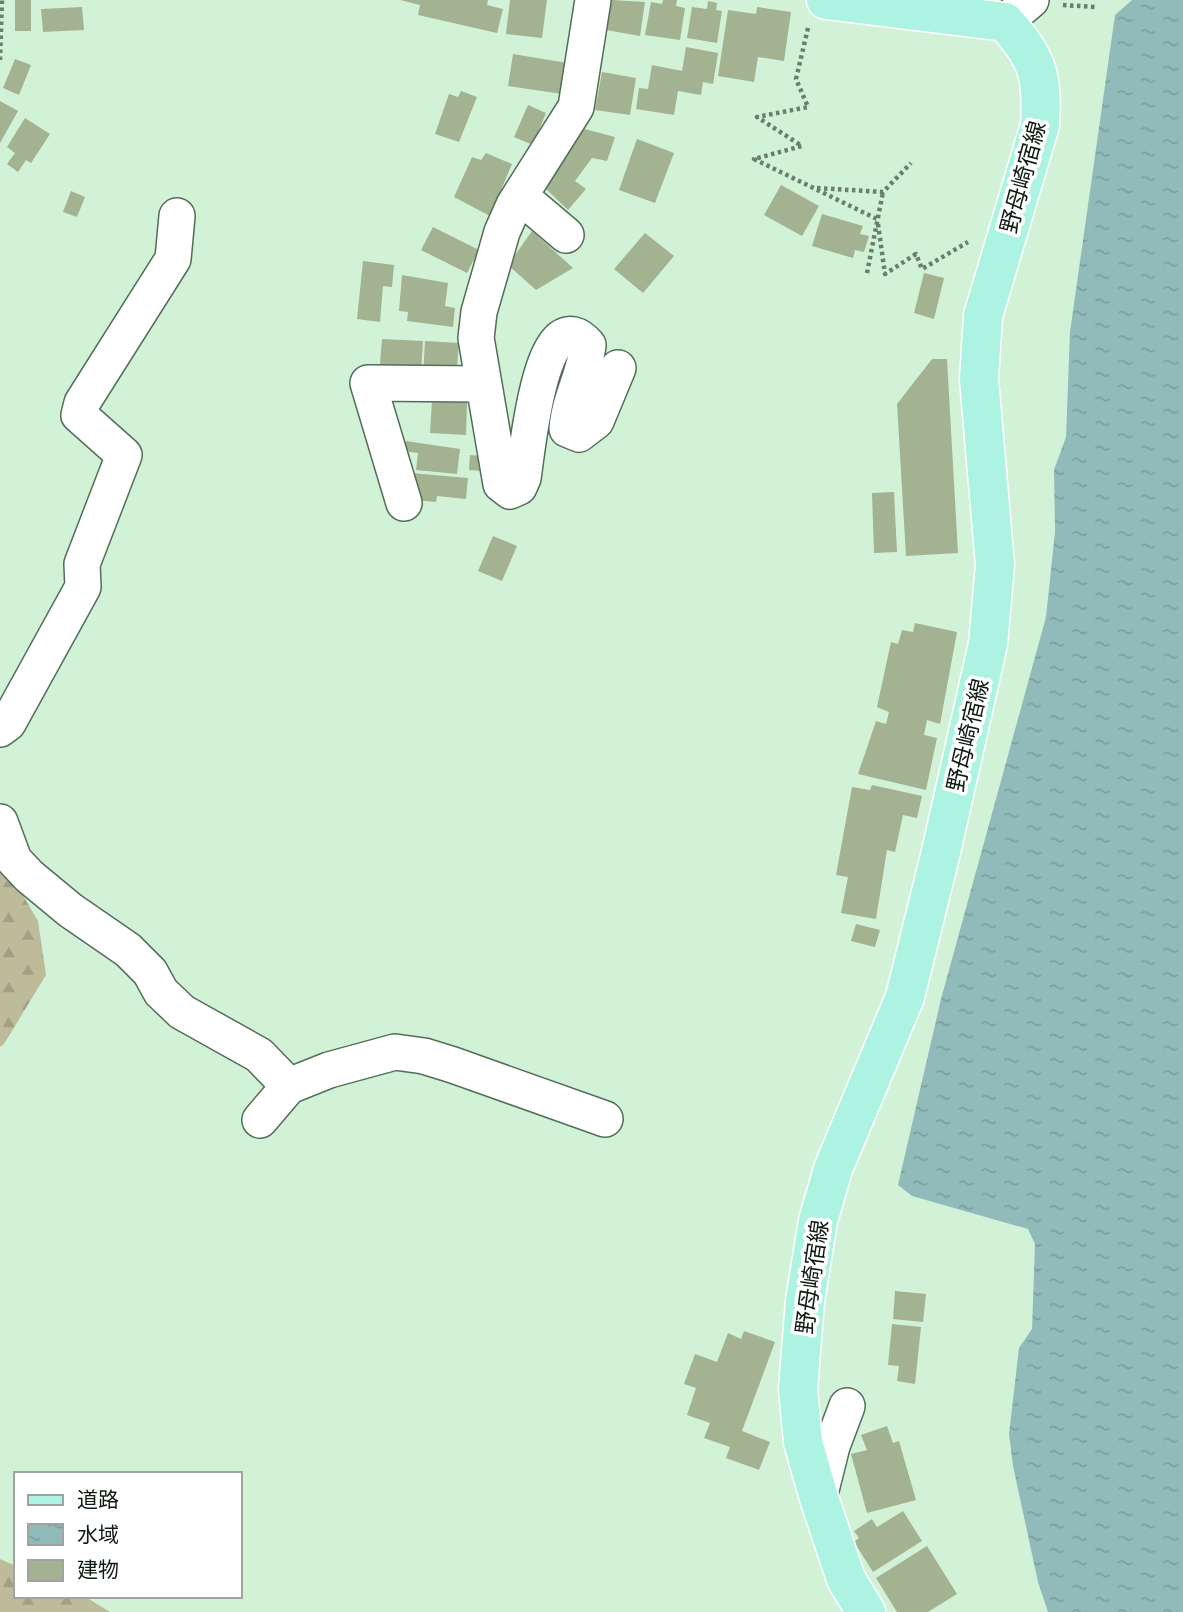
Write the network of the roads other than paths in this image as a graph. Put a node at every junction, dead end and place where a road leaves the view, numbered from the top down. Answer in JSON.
{"nodes":[{"id":1,"x":593,"y":0,"type":"edge"},
{"id":2,"x":995,"y":10,"type":"edge"},
{"id":3,"x":817,"y":13,"type":"edge"},
{"id":4,"x":520,"y":196,"type":"junction"},
{"id":5,"x":177,"y":216,"type":"dead end"},
{"id":6,"x":566,"y":235,"type":"dead end"},
{"id":7,"x":618,"y":368,"type":"dead end"},
{"id":8,"x":482,"y":384,"type":"junction"},
{"id":9,"x":404,"y":503,"type":"dead end"},
{"id":10,"x":0,"y":729,"type":"edge"},
{"id":11,"x":0,"y":822,"type":"edge"},
{"id":12,"x":289,"y":1086,"type":"junction"},
{"id":13,"x":260,"y":1119,"type":"dead end"},
{"id":14,"x":605,"y":1119,"type":"dead end"},
{"id":15,"x":847,"y":1406,"type":"dead end"},
{"id":16,"x":818,"y":1498,"type":"junction"},
{"id":17,"x":866,"y":1612,"type":"edge"}],
"edges":[{"from":1,"to":4,"type":"street"},
{"from":2,"to":3,"type":"main road","name":"野母崎宿線"},
{"from":2,"to":16,"type":"main road","name":"野母崎宿線"},
{"from":4,"to":6,"type":"street"},
{"from":4,"to":8,"type":"street"},
{"from":5,"to":10,"type":"street"},
{"from":7,"to":8,"type":"street"},
{"from":8,"to":9,"type":"street"},
{"from":11,"to":12,"type":"street"},
{"from":12,"to":13,"type":"street"},
{"from":12,"to":14,"type":"street"},
{"from":15,"to":16,"type":"street"},
{"from":16,"to":17,"type":"main road","name":"野母崎宿線"}]}
